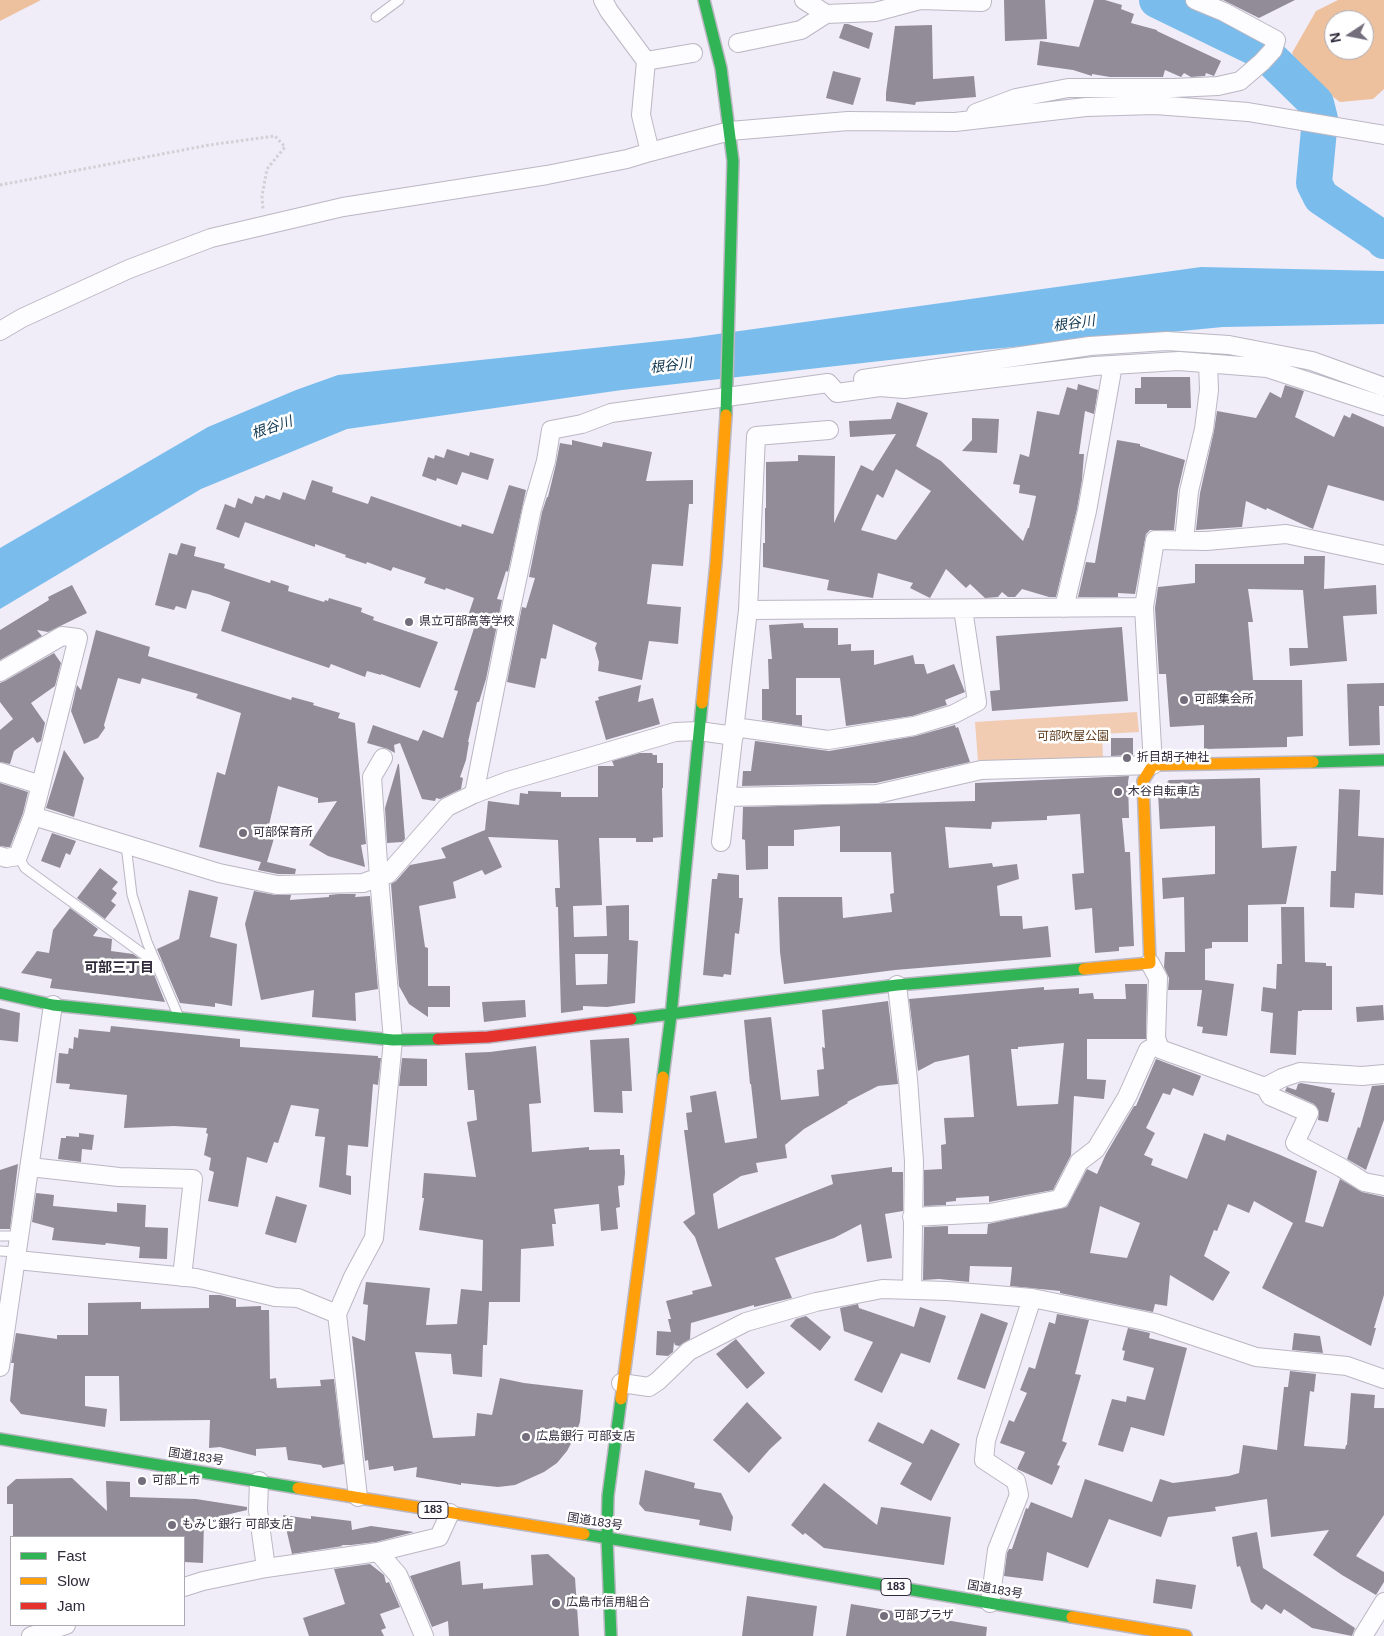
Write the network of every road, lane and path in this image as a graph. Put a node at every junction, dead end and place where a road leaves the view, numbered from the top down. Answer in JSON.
{"nodes":[{"id":1,"x":399,"y":0,"type":"edge"},
{"id":2,"x":603,"y":0,"type":"edge"},
{"id":3,"x":704,"y":0,"type":"edge"},
{"id":4,"x":804,"y":0,"type":"edge"},
{"id":5,"x":982,"y":0,"type":"edge"},
{"id":6,"x":1196,"y":0,"type":"edge"},
{"id":7,"x":874,"y":6,"type":"edge"},
{"id":8,"x":826,"y":14,"type":"junction"},
{"id":9,"x":376,"y":17,"type":"dead end"},
{"id":10,"x":738,"y":43,"type":"dead end"},
{"id":11,"x":693,"y":53,"type":"dead end"},
{"id":12,"x":646,"y":61,"type":"junction"},
{"id":13,"x":955,"y":122,"type":"junction"},
{"id":14,"x":730,"y":130,"type":"junction"},
{"id":15,"x":1384,"y":135,"type":"edge"},
{"id":16,"x":650,"y":152,"type":"junction"},
{"id":17,"x":0,"y":185,"type":"edge"},
{"id":18,"x":263,"y":209,"type":"dead end"},
{"id":19,"x":0,"y":331,"type":"edge"},
{"id":20,"x":1208,"y":363,"type":"junction"},
{"id":21,"x":1113,"y":365,"type":"junction"},
{"id":22,"x":828,"y":383,"type":"junction"},
{"id":23,"x":1384,"y":387,"type":"edge"},
{"id":24,"x":727,"y":390,"type":"junction"},
{"id":25,"x":1384,"y":406,"type":"edge"},
{"id":26,"x":829,"y":430,"type":"dead end"},
{"id":27,"x":1184,"y":541,"type":"junction"},
{"id":28,"x":1384,"y":555,"type":"edge"},
{"id":29,"x":1144,"y":607,"type":"junction"},
{"id":30,"x":963,"y":608,"type":"junction"},
{"id":31,"x":1064,"y":608,"type":"junction"},
{"id":32,"x":748,"y":610,"type":"junction"},
{"id":33,"x":0,"y":672,"type":"edge"},
{"id":34,"x":699,"y":731,"type":"junction"},
{"id":35,"x":734,"y":731,"type":"junction"},
{"id":36,"x":383,"y":758,"type":"dead end"},
{"id":37,"x":1384,"y":760,"type":"edge"},
{"id":38,"x":1153,"y":765,"type":"junction"},
{"id":39,"x":0,"y":772,"type":"edge"},
{"id":40,"x":41,"y":785,"type":"junction"},
{"id":41,"x":474,"y":794,"type":"junction"},
{"id":42,"x":726,"y":797,"type":"junction"},
{"id":43,"x":33,"y":816,"type":"junction"},
{"id":44,"x":721,"y":842,"type":"dead end"},
{"id":45,"x":126,"y":845,"type":"junction"},
{"id":46,"x":0,"y":856,"type":"edge"},
{"id":47,"x":18,"y":856,"type":"junction"},
{"id":48,"x":379,"y":877,"type":"junction"},
{"id":49,"x":1150,"y":963,"type":"junction"},
{"id":50,"x":157,"y":965,"type":"junction"},
{"id":51,"x":897,"y":985,"type":"junction"},
{"id":52,"x":0,"y":993,"type":"edge"},
{"id":53,"x":54,"y":1005,"type":"junction"},
{"id":54,"x":671,"y":1015,"type":"junction"},
{"id":55,"x":179,"y":1018,"type":"junction"},
{"id":56,"x":393,"y":1040,"type":"junction"},
{"id":57,"x":1157,"y":1045,"type":"junction"},
{"id":58,"x":1384,"y":1074,"type":"edge"},
{"id":59,"x":1265,"y":1087,"type":"junction"},
{"id":60,"x":30,"y":1166,"type":"junction"},
{"id":61,"x":1384,"y":1186,"type":"edge"},
{"id":62,"x":912,"y":1217,"type":"junction"},
{"id":63,"x":0,"y":1236,"type":"edge"},
{"id":64,"x":18,"y":1249,"type":"junction"},
{"id":65,"x":0,"y":1251,"type":"edge"},
{"id":66,"x":182,"y":1277,"type":"junction"},
{"id":67,"x":912,"y":1290,"type":"junction"},
{"id":68,"x":1032,"y":1298,"type":"junction"},
{"id":69,"x":337,"y":1314,"type":"junction"},
{"id":70,"x":0,"y":1367,"type":"edge"},
{"id":71,"x":1384,"y":1379,"type":"edge"},
{"id":72,"x":621,"y":1383,"type":"junction"},
{"id":73,"x":0,"y":1438,"type":"edge"},
{"id":74,"x":259,"y":1481,"type":"junction"},
{"id":75,"x":358,"y":1497,"type":"junction"},
{"id":76,"x":450,"y":1513,"type":"junction"},
{"id":77,"x":607,"y":1538,"type":"junction"},
{"id":78,"x":378,"y":1552,"type":"junction"},
{"id":79,"x":266,"y":1568,"type":"junction"},
{"id":80,"x":185,"y":1587,"type":"edge"},
{"id":81,"x":1384,"y":1602,"type":"edge"},
{"id":82,"x":990,"y":1603,"type":"junction"},
{"id":83,"x":63,"y":1626,"type":"edge"},
{"id":84,"x":31,"y":1636,"type":"edge"},
{"id":85,"x":424,"y":1636,"type":"edge"},
{"id":86,"x":611,"y":1636,"type":"edge"},
{"id":87,"x":1186,"y":1636,"type":"edge"},
{"id":88,"x":1363,"y":1636,"type":"edge"}],
"edges":[{"from":1,"to":9,"type":"lane"},
{"from":2,"to":12,"type":"street"},
{"from":3,"to":14,"type":"main road"},
{"from":4,"to":8,"type":"street"},
{"from":5,"to":7,"type":"street"},
{"from":6,"to":13,"type":"street"},
{"from":7,"to":8,"type":"street"},
{"from":8,"to":10,"type":"street"},
{"from":11,"to":12,"type":"street"},
{"from":12,"to":16,"type":"street"},
{"from":13,"to":14,"type":"street"},
{"from":13,"to":15,"type":"street"},
{"from":14,"to":16,"type":"street"},
{"from":14,"to":24,"type":"main road"},
{"from":16,"to":19,"type":"street"},
{"from":17,"to":18,"type":"path"},
{"from":20,"to":21,"type":"street"},
{"from":20,"to":25,"type":"street"},
{"from":20,"to":27,"type":"street"},
{"from":21,"to":22,"type":"street"},
{"from":21,"to":31,"type":"street"},
{"from":22,"to":23,"type":"street"},
{"from":22,"to":24,"type":"street"},
{"from":24,"to":34,"type":"main road"},
{"from":24,"to":41,"type":"street"},
{"from":26,"to":32,"type":"street"},
{"from":27,"to":28,"type":"street"},
{"from":27,"to":29,"type":"street"},
{"from":29,"to":31,"type":"street"},
{"from":29,"to":38,"type":"street"},
{"from":30,"to":31,"type":"street"},
{"from":30,"to":32,"type":"street"},
{"from":30,"to":35,"type":"street"},
{"from":32,"to":35,"type":"street"},
{"from":33,"to":40,"type":"street"},
{"from":34,"to":35,"type":"street"},
{"from":34,"to":41,"type":"street"},
{"from":34,"to":54,"type":"main road"},
{"from":35,"to":42,"type":"street"},
{"from":36,"to":48,"type":"street"},
{"from":37,"to":38,"type":"main road"},
{"from":38,"to":42,"type":"street"},
{"from":38,"to":49,"type":"main road"},
{"from":39,"to":40,"type":"street"},
{"from":40,"to":43,"type":"street"},
{"from":41,"to":48,"type":"street"},
{"from":42,"to":44,"type":"street"},
{"from":43,"to":45,"type":"street"},
{"from":43,"to":47,"type":"street"},
{"from":45,"to":48,"type":"street"},
{"from":45,"to":50,"type":"lane"},
{"from":46,"to":47,"type":"street"},
{"from":47,"to":50,"type":"lane"},
{"from":48,"to":56,"type":"street"},
{"from":49,"to":51,"type":"main road"},
{"from":49,"to":57,"type":"street"},
{"from":50,"to":55,"type":"lane"},
{"from":51,"to":54,"type":"main road"},
{"from":51,"to":62,"type":"street"},
{"from":52,"to":53,"type":"main road"},
{"from":53,"to":55,"type":"main road"},
{"from":53,"to":60,"type":"street"},
{"from":54,"to":56,"type":"main road"},
{"from":54,"to":72,"type":"main road"},
{"from":55,"to":56,"type":"main road"},
{"from":56,"to":69,"type":"street"},
{"from":57,"to":59,"type":"street"},
{"from":57,"to":62,"type":"street"},
{"from":58,"to":59,"type":"street"},
{"from":59,"to":61,"type":"street"},
{"from":60,"to":64,"type":"street"},
{"from":60,"to":66,"type":"street"},
{"from":62,"to":67,"type":"street"},
{"from":63,"to":64,"type":"lane"},
{"from":64,"to":65,"type":"lane"},
{"from":64,"to":66,"type":"street"},
{"from":64,"to":70,"type":"street"},
{"from":66,"to":69,"type":"street"},
{"from":67,"to":68,"type":"street"},
{"from":67,"to":72,"type":"street"},
{"from":68,"to":71,"type":"street"},
{"from":68,"to":82,"type":"street"},
{"from":69,"to":75,"type":"street"},
{"from":72,"to":77,"type":"main road"},
{"from":73,"to":74,"type":"main road","name":"国道183号","number":"183"},
{"from":74,"to":75,"type":"main road","name":"国道183号","number":"183"},
{"from":74,"to":79,"type":"street"},
{"from":75,"to":76,"type":"main road","name":"国道183号","number":"183"},
{"from":76,"to":77,"type":"main road","name":"国道183号","number":"183"},
{"from":76,"to":78,"type":"street"},
{"from":77,"to":82,"type":"main road","name":"国道183号","number":"183"},
{"from":77,"to":86,"type":"main road"},
{"from":78,"to":79,"type":"street"},
{"from":78,"to":85,"type":"street"},
{"from":79,"to":80,"type":"street"},
{"from":81,"to":88,"type":"street"},
{"from":82,"to":87,"type":"main road","name":"国道183号","number":"183"},
{"from":83,"to":84,"type":"street"}]}
